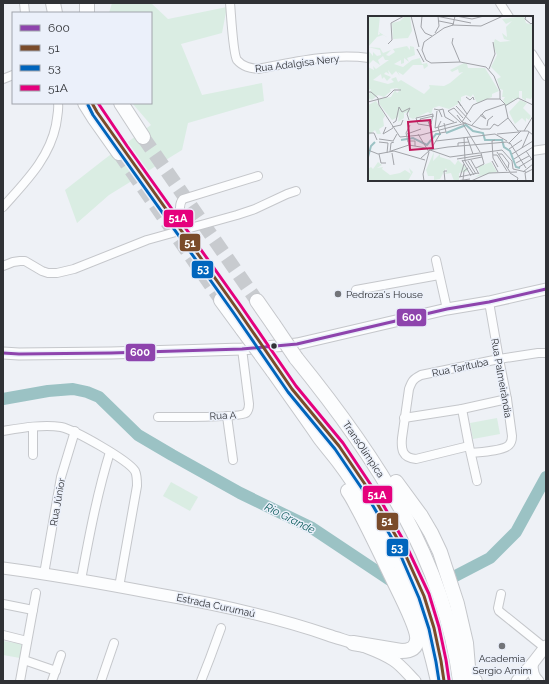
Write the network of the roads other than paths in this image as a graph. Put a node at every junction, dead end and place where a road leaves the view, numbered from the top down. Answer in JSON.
{"nodes":[{"id":1,"x":230,"y":3,"type":"edge"},
{"id":2,"x":500,"y":3,"type":"edge"},
{"id":3,"x":508,"y":16,"type":"edge"},
{"id":4,"x":533,"y":56,"type":"edge"},
{"id":5,"x":368,"y":58,"type":"edge"},
{"id":6,"x":546,"y":76,"type":"edge"},
{"id":7,"x":58,"y":104,"type":"edge"},
{"id":8,"x":86,"y":104,"type":"edge"},
{"id":9,"x":122,"y":104,"type":"edge"},
{"id":10,"x":143,"y":137,"type":"tunnel mouth"},
{"id":11,"x":546,"y":149,"type":"edge"},
{"id":12,"x":533,"y":151,"type":"edge"},
{"id":13,"x":119,"y":153,"type":"tunnel mouth"},
{"id":14,"x":258,"y":176,"type":"dead end"},
{"id":15,"x":296,"y":191,"type":"dead end"},
{"id":16,"x":3,"y":207,"type":"edge"},
{"id":17,"x":186,"y":229,"type":"junction"},
{"id":18,"x":436,"y":260,"type":"dead end"},
{"id":19,"x":3,"y":266,"type":"edge"},
{"id":20,"x":439,"y":275,"type":"junction"},
{"id":21,"x":546,"y":289,"type":"edge"},
{"id":22,"x":356,"y":290,"type":"dead end"},
{"id":23,"x":221,"y":300,"type":"tunnel mouth"},
{"id":24,"x":257,"y":302,"type":"tunnel mouth"},
{"id":25,"x":489,"y":302,"type":"junction"},
{"id":26,"x":448,"y":309,"type":"junction"},
{"id":27,"x":242,"y":349,"type":"junction"},
{"id":28,"x":3,"y":353,"type":"edge"},
{"id":29,"x":546,"y":353,"type":"edge"},
{"id":30,"x":499,"y":360,"type":"junction"},
{"id":31,"x":314,"y":381,"type":"junction"},
{"id":32,"x":507,"y":398,"type":"junction"},
{"id":33,"x":462,"y":409,"type":"junction"},
{"id":34,"x":227,"y":416,"type":"junction"},
{"id":35,"x":158,"y":417,"type":"dead end"},
{"id":36,"x":404,"y":418,"type":"junction"},
{"id":37,"x":33,"y":427,"type":"junction"},
{"id":38,"x":3,"y":431,"type":"edge"},
{"id":39,"x":75,"y":431,"type":"junction"},
{"id":40,"x":322,"y":440,"type":"junction"},
{"id":41,"x":470,"y":450,"type":"junction"},
{"id":42,"x":110,"y":452,"type":"junction"},
{"id":43,"x":33,"y":455,"type":"dead end"},
{"id":44,"x":233,"y":460,"type":"dead end"},
{"id":45,"x":477,"y":481,"type":"dead end"},
{"id":46,"x":3,"y":568,"type":"edge"},
{"id":47,"x":44,"y":574,"type":"junction"},
{"id":48,"x":81,"y":580,"type":"junction"},
{"id":49,"x":119,"y":587,"type":"junction"},
{"id":50,"x":36,"y":593,"type":"dead end"},
{"id":51,"x":501,"y":594,"type":"dead end"},
{"id":52,"x":408,"y":598,"type":"junction"},
{"id":53,"x":3,"y":604,"type":"edge"},
{"id":54,"x":33,"y":610,"type":"junction"},
{"id":55,"x":221,"y":628,"type":"dead end"},
{"id":56,"x":3,"y":635,"type":"edge"},
{"id":57,"x":27,"y":641,"type":"junction"},
{"id":58,"x":114,"y":643,"type":"dead end"},
{"id":59,"x":353,"y":643,"type":"junction"},
{"id":60,"x":545,"y":647,"type":"edge"},
{"id":61,"x":61,"y":655,"type":"dead end"},
{"id":62,"x":24,"y":660,"type":"junction"},
{"id":63,"x":532,"y":664,"type":"junction"},
{"id":64,"x":56,"y":671,"type":"junction"},
{"id":65,"x":20,"y":681,"type":"edge"},
{"id":66,"x":52,"y":681,"type":"edge"},
{"id":67,"x":101,"y":681,"type":"edge"},
{"id":68,"x":201,"y":681,"type":"edge"},
{"id":69,"x":415,"y":681,"type":"edge"},
{"id":70,"x":438,"y":681,"type":"edge"},
{"id":71,"x":460,"y":681,"type":"edge"},
{"id":72,"x":475,"y":681,"type":"edge"},
{"id":73,"x":517,"y":681,"type":"edge"},
{"id":74,"x":538,"y":681,"type":"edge"}],
"edges":[{"from":1,"to":5,"type":"street","name":"Rua Adalgisa Nery"},
{"from":2,"to":3,"type":"street"},
{"from":4,"to":6,"type":"street"},
{"from":7,"to":16,"type":"street"},
{"from":8,"to":13,"type":"highway"},
{"from":9,"to":10,"type":"highway"},
{"from":11,"to":12,"type":"street"},
{"from":14,"to":17,"type":"street"},
{"from":15,"to":17,"type":"street"},
{"from":17,"to":19,"type":"street"},
{"from":18,"to":20,"type":"street"},
{"from":20,"to":22,"type":"street"},
{"from":20,"to":26,"type":"street"},
{"from":21,"to":25,"type":"street"},
{"from":23,"to":40,"type":"highway","bridge":true},
{"from":24,"to":31,"type":"highway","name":"TransOlímpica","bridge":true},
{"from":25,"to":26,"type":"street"},
{"from":25,"to":30,"type":"street","name":"Rua Palmeirândia"},
{"from":26,"to":27,"type":"street"},
{"from":27,"to":28,"type":"street"},
{"from":27,"to":34,"type":"street","name":"Rua A"},
{"from":29,"to":30,"type":"street","name":"Rua Tarituba"},
{"from":30,"to":32,"type":"street","name":"Rua Palmeirândia"},
{"from":30,"to":36,"type":"street","name":"Rua Tarituba"},
{"from":31,"to":71,"type":"highway","name":"TransOlímpica"},
{"from":31,"to":72,"type":"highway"},
{"from":32,"to":33,"type":"street"},
{"from":32,"to":41,"type":"street","name":"Rua Palmeirândia"},
{"from":33,"to":36,"type":"street"},
{"from":33,"to":41,"type":"street"},
{"from":34,"to":35,"type":"street","name":"Rua A"},
{"from":34,"to":44,"type":"street"},
{"from":36,"to":41,"type":"street","name":"Rua Tarituba"},
{"from":37,"to":38,"type":"street"},
{"from":37,"to":39,"type":"street"},
{"from":37,"to":43,"type":"street"},
{"from":39,"to":42,"type":"street"},
{"from":39,"to":47,"type":"street","name":"Rua Júnior"},
{"from":40,"to":52,"type":"highway"},
{"from":40,"to":52,"type":"highway"},
{"from":41,"to":45,"type":"street"},
{"from":42,"to":48,"type":"street"},
{"from":42,"to":49,"type":"street"},
{"from":46,"to":47,"type":"street","name":"Estrada Curumaú"},
{"from":47,"to":48,"type":"street","name":"Estrada Curumaú"},
{"from":48,"to":49,"type":"street","name":"Estrada Curumaú"},
{"from":49,"to":59,"type":"street","name":"Estrada Curumaú"},
{"from":50,"to":54,"type":"street"},
{"from":51,"to":60,"type":"street"},
{"from":52,"to":59,"type":"highway"},
{"from":52,"to":70,"type":"highway"},
{"from":53,"to":54,"type":"street"},
{"from":54,"to":57,"type":"street"},
{"from":55,"to":68,"type":"street"},
{"from":56,"to":57,"type":"street"},
{"from":57,"to":62,"type":"street"},
{"from":58,"to":67,"type":"street"},
{"from":59,"to":69,"type":"street","name":"Estrada Curumaú"},
{"from":60,"to":63,"type":"street"},
{"from":61,"to":64,"type":"street"},
{"from":62,"to":64,"type":"street"},
{"from":62,"to":65,"type":"street"},
{"from":63,"to":73,"type":"street"},
{"from":63,"to":74,"type":"street"},
{"from":64,"to":66,"type":"street"}]}
